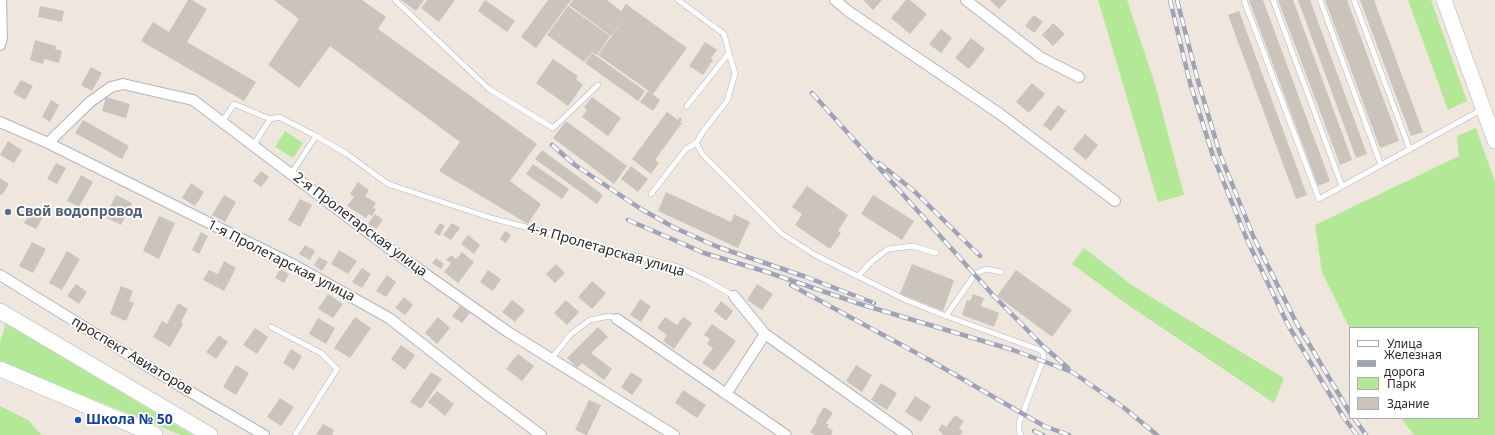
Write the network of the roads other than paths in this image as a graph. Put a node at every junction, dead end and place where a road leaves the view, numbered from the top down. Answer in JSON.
{"nodes":[{"id":1,"x":1,"y":0,"type":"edge"},
{"id":2,"x":395,"y":0,"type":"edge"},
{"id":3,"x":678,"y":0,"type":"edge"},
{"id":4,"x":835,"y":0,"type":"edge"},
{"id":5,"x":966,"y":0,"type":"edge"},
{"id":6,"x":1244,"y":0,"type":"edge"},
{"id":7,"x":1273,"y":0,"type":"edge"},
{"id":8,"x":1320,"y":0,"type":"edge"},
{"id":9,"x":1354,"y":0,"type":"edge"},
{"id":10,"x":1444,"y":0,"type":"edge"},
{"id":11,"x":1,"y":15,"type":"edge"},
{"id":12,"x":0,"y":45,"type":"edge"},
{"id":13,"x":729,"y":53,"type":"junction"},
{"id":14,"x":1079,"y":77,"type":"dead end"},
{"id":15,"x":598,"y":85,"type":"dead end"},
{"id":16,"x":686,"y":106,"type":"dead end"},
{"id":17,"x":1484,"y":108,"type":"junction"},
{"id":18,"x":270,"y":119,"type":"junction"},
{"id":19,"x":0,"y":122,"type":"edge"},
{"id":20,"x":222,"y":122,"type":"junction"},
{"id":21,"x":316,"y":136,"type":"junction"},
{"id":22,"x":1495,"y":141,"type":"edge"},
{"id":23,"x":48,"y":143,"type":"junction"},
{"id":24,"x":696,"y":143,"type":"junction"},
{"id":25,"x":253,"y":146,"type":"junction"},
{"id":26,"x":1410,"y":150,"type":"junction"},
{"id":27,"x":1380,"y":166,"type":"junction"},
{"id":28,"x":291,"y":174,"type":"junction"},
{"id":29,"x":1342,"y":186,"type":"junction"},
{"id":30,"x":651,"y":194,"type":"dead end"},
{"id":31,"x":1115,"y":201,"type":"dead end"},
{"id":32,"x":936,"y":253,"type":"dead end"},
{"id":33,"x":1001,"y":272,"type":"dead end"},
{"id":34,"x":0,"y":274,"type":"edge"},
{"id":35,"x":858,"y":276,"type":"junction"},
{"id":36,"x":734,"y":296,"type":"joint"},
{"id":37,"x":0,"y":311,"type":"edge"},
{"id":38,"x":946,"y":316,"type":"junction"},
{"id":39,"x":617,"y":319,"type":"joint"},
{"id":40,"x":271,"y":327,"type":"dead end"},
{"id":41,"x":765,"y":334,"type":"junction"},
{"id":42,"x":551,"y":359,"type":"junction"},
{"id":43,"x":0,"y":369,"type":"edge"},
{"id":44,"x":726,"y":394,"type":"junction"},
{"id":45,"x":155,"y":435,"type":"edge"},
{"id":46,"x":210,"y":435,"type":"edge"},
{"id":47,"x":264,"y":435,"type":"edge"},
{"id":48,"x":295,"y":435,"type":"edge"},
{"id":49,"x":541,"y":435,"type":"edge"},
{"id":50,"x":674,"y":435,"type":"edge"},
{"id":51,"x":786,"y":435,"type":"edge"},
{"id":52,"x":907,"y":435,"type":"edge"},
{"id":53,"x":1021,"y":435,"type":"edge"}],
"edges":[{"from":1,"to":11,"type":"street"},
{"from":2,"to":15,"type":"lane"},
{"from":3,"to":13,"type":"lane"},
{"from":4,"to":31,"type":"street"},
{"from":5,"to":14,"type":"street"},
{"from":6,"to":29,"type":"lane"},
{"from":7,"to":29,"type":"lane"},
{"from":8,"to":27,"type":"lane"},
{"from":9,"to":26,"type":"lane"},
{"from":10,"to":17,"type":"main road"},
{"from":11,"to":12,"type":"street"},
{"from":13,"to":16,"type":"lane"},
{"from":13,"to":24,"type":"lane"},
{"from":17,"to":22,"type":"main road"},
{"from":17,"to":26,"type":"lane"},
{"from":18,"to":20,"type":"lane","name":"4-я Пролетарская улица"},
{"from":18,"to":21,"type":"lane","name":"4-я Пролетарская улица"},
{"from":18,"to":25,"type":"lane"},
{"from":19,"to":23,"type":"street","name":"1-я Пролетарская улица"},
{"from":20,"to":23,"type":"street","name":"2-я Пролетарская улица"},
{"from":20,"to":25,"type":"street","name":"2-я Пролетарская улица"},
{"from":21,"to":28,"type":"lane"},
{"from":21,"to":36,"type":"lane","name":"4-я Пролетарская улица"},
{"from":23,"to":49,"type":"street","name":"1-я Пролетарская улица"},
{"from":24,"to":30,"type":"lane"},
{"from":24,"to":35,"type":"lane"},
{"from":25,"to":28,"type":"street","name":"2-я Пролетарская улица"},
{"from":26,"to":27,"type":"lane"},
{"from":27,"to":29,"type":"lane"},
{"from":28,"to":42,"type":"street","name":"2-я Пролетарская улица"},
{"from":32,"to":35,"type":"lane"},
{"from":33,"to":38,"type":"lane"},
{"from":34,"to":47,"type":"street","name":"проспект Авиаторов"},
{"from":35,"to":38,"type":"lane"},
{"from":36,"to":41,"type":"street","name":"4-я Пролетарская улица"},
{"from":37,"to":46,"type":"main road","name":"проспект Авиаторов"},
{"from":38,"to":53,"type":"lane"},
{"from":39,"to":42,"type":"lane"},
{"from":39,"to":44,"type":"street"},
{"from":40,"to":48,"type":"lane"},
{"from":41,"to":44,"type":"street"},
{"from":41,"to":52,"type":"street","name":"4-я Пролетарская улица"},
{"from":42,"to":50,"type":"street","name":"2-я Пролетарская улица"},
{"from":43,"to":45,"type":"main road"},
{"from":44,"to":51,"type":"street"}]}
